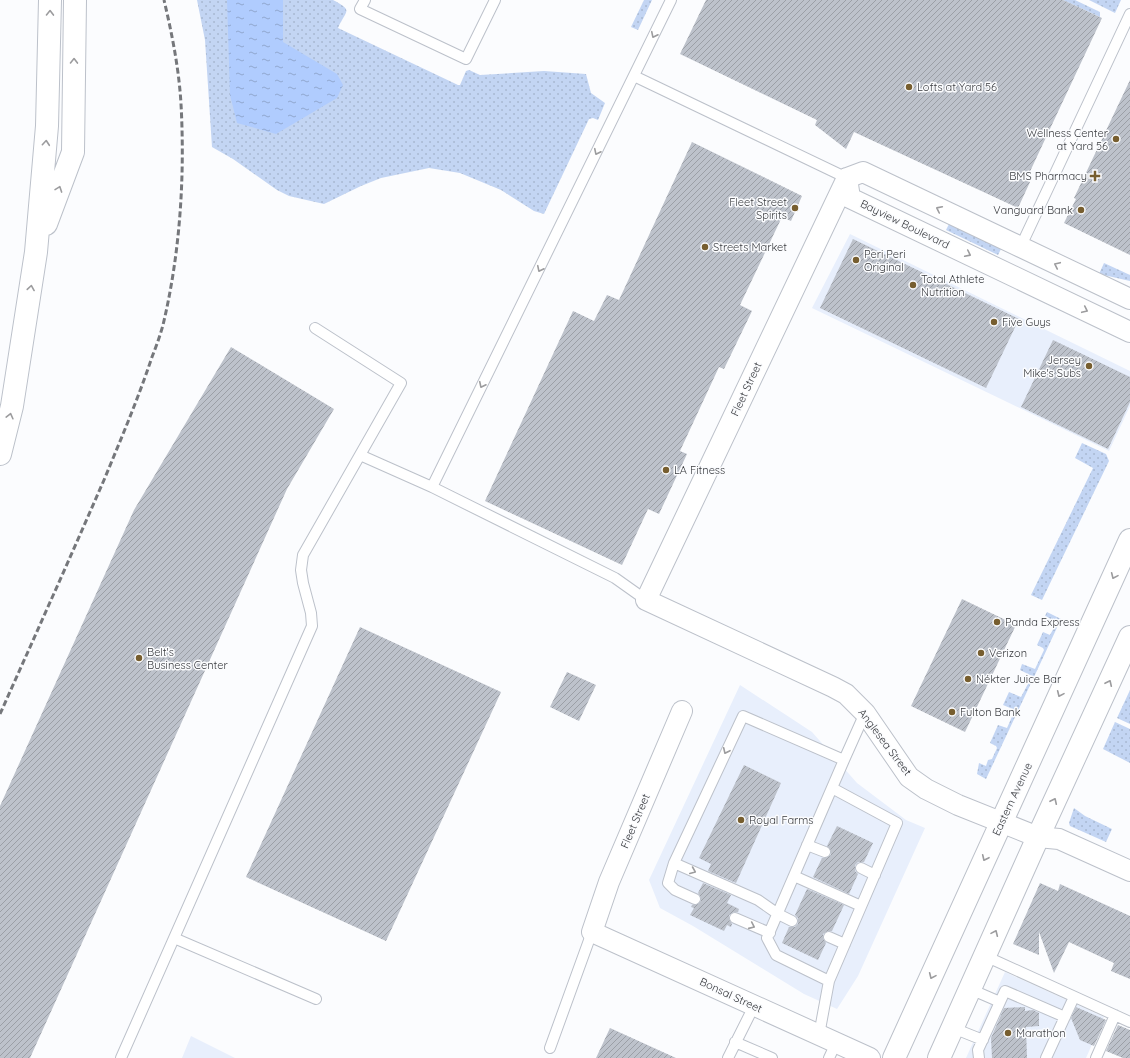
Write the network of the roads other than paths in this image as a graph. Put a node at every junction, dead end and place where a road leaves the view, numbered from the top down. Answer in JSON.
{"nodes":[{"id":1,"x":50,"y":0,"type":"edge"},
{"id":2,"x":75,"y":0,"type":"edge"},
{"id":3,"x":364,"y":0,"type":"edge"},
{"id":4,"x":494,"y":0,"type":"edge"},
{"id":5,"x":671,"y":0,"type":"edge"},
{"id":6,"x":1130,"y":14,"type":"edge"},
{"id":7,"x":634,"y":76,"type":"junction"},
{"id":8,"x":847,"y":178,"type":"junction"},
{"id":9,"x":1020,"y":248,"type":"junction"},
{"id":10,"x":36,"y":252,"type":"junction"},
{"id":11,"x":1130,"y":299,"type":"edge"},
{"id":12,"x":315,"y":328,"type":"dead end"},
{"id":13,"x":1130,"y":332,"type":"edge"},
{"id":14,"x":0,"y":454,"type":"edge"},
{"id":15,"x":360,"y":455,"type":"junction"},
{"id":16,"x":432,"y":487,"type":"junction"},
{"id":17,"x":1130,"y":540,"type":"edge"},
{"id":18,"x":646,"y":600,"type":"junction"},
{"id":19,"x":1130,"y":637,"type":"edge"},
{"id":20,"x":682,"y":711,"type":"dead end"},
{"id":21,"x":865,"y":713,"type":"junction"},
{"id":22,"x":844,"y":760,"type":"junction"},
{"id":23,"x":832,"y":788,"type":"junction"},
{"id":24,"x":1002,"y":822,"type":"junction"},
{"id":25,"x":1038,"y":837,"type":"junction"},
{"id":26,"x":808,"y":845,"type":"junction"},
{"id":27,"x":825,"y":852,"type":"dead end"},
{"id":28,"x":674,"y":863,"type":"junction"},
{"id":29,"x":861,"y":868,"type":"dead end"},
{"id":30,"x":1130,"y":870,"type":"edge"},
{"id":31,"x":875,"y":875,"type":"junction"},
{"id":32,"x":794,"y":876,"type":"junction"},
{"id":33,"x":695,"y":899,"type":"dead end"},
{"id":34,"x":861,"y":906,"type":"junction"},
{"id":35,"x":778,"y":914,"type":"junction"},
{"id":36,"x":735,"y":918,"type":"dead end"},
{"id":37,"x":792,"y":921,"type":"dead end"},
{"id":38,"x":592,"y":932,"type":"junction"},
{"id":39,"x":770,"y":934,"type":"junction"},
{"id":40,"x":829,"y":937,"type":"dead end"},
{"id":41,"x":174,"y":938,"type":"junction"},
{"id":42,"x":845,"y":944,"type":"junction"},
{"id":43,"x":985,"y":956,"type":"junction"},
{"id":44,"x":829,"y":981,"type":"junction"},
{"id":45,"x":970,"y":989,"type":"junction"},
{"id":46,"x":1074,"y":997,"type":"junction"},
{"id":47,"x":316,"y":998,"type":"dead end"},
{"id":48,"x":1000,"y":1002,"type":"junction"},
{"id":49,"x":754,"y":1006,"type":"junction"},
{"id":50,"x":1115,"y":1015,"type":"junction"},
{"id":51,"x":1065,"y":1017,"type":"junction"},
{"id":52,"x":1130,"y":1022,"type":"edge"},
{"id":53,"x":952,"y":1028,"type":"junction"},
{"id":54,"x":982,"y":1040,"type":"junction"},
{"id":55,"x":735,"y":1042,"type":"junction"},
{"id":56,"x":828,"y":1045,"type":"edge"},
{"id":57,"x":550,"y":1048,"type":"dead end"},
{"id":58,"x":121,"y":1058,"type":"edge"},
{"id":59,"x":728,"y":1058,"type":"edge"},
{"id":60,"x":772,"y":1058,"type":"edge"},
{"id":61,"x":870,"y":1058,"type":"edge"},
{"id":62,"x":894,"y":1058,"type":"edge"},
{"id":63,"x":939,"y":1058,"type":"edge"},
{"id":64,"x":979,"y":1058,"type":"edge"},
{"id":65,"x":1046,"y":1058,"type":"edge"},
{"id":66,"x":1096,"y":1058,"type":"edge"}],
"edges":[{"from":10,"to":1,"type":"main road","one_way":true},
{"from":10,"to":2,"type":"main road","one_way":true},
{"from":3,"to":4,"type":"lane"},
{"from":5,"to":7,"type":"lane","one_way":true},
{"from":6,"to":9,"type":"lane"},
{"from":7,"to":8,"type":"lane"},
{"from":7,"to":16,"type":"lane","one_way":true},
{"from":9,"to":8,"type":"street","one_way":true},
{"from":8,"to":13,"type":"street","name":"Bayview Boulevard","one_way":true},
{"from":8,"to":18,"type":"street","name":"Fleet Street"},
{"from":11,"to":9,"type":"street","one_way":true},
{"from":14,"to":10,"type":"main road","one_way":true},
{"from":12,"to":15,"type":"lane"},
{"from":15,"to":16,"type":"lane"},
{"from":15,"to":41,"type":"lane"},
{"from":16,"to":18,"type":"lane"},
{"from":17,"to":24,"type":"main road","name":"Eastern Avenue","one_way":true},
{"from":18,"to":21,"type":"street","name":"Anglesea Street"},
{"from":25,"to":19,"type":"main road","one_way":true},
{"from":20,"to":38,"type":"street","name":"Fleet Street"},
{"from":21,"to":22,"type":"lane"},
{"from":21,"to":24,"type":"street","name":"Anglesea Street"},
{"from":22,"to":23,"type":"lane"},
{"from":22,"to":28,"type":"lane","one_way":true},
{"from":23,"to":26,"type":"lane"},
{"from":23,"to":31,"type":"lane"},
{"from":24,"to":25,"type":"street","name":"Anglesea Street"},
{"from":24,"to":62,"type":"main road","name":"Eastern Avenue","one_way":true},
{"from":25,"to":30,"type":"street","name":"Anglesea Street"},
{"from":43,"to":25,"type":"main road","one_way":true},
{"from":26,"to":27,"type":"lane"},
{"from":26,"to":32,"type":"lane"},
{"from":28,"to":33,"type":"lane"},
{"from":28,"to":35,"type":"lane","one_way":true},
{"from":29,"to":31,"type":"lane"},
{"from":31,"to":34,"type":"lane"},
{"from":32,"to":34,"type":"lane"},
{"from":32,"to":35,"type":"lane"},
{"from":34,"to":42,"type":"lane"},
{"from":35,"to":37,"type":"lane"},
{"from":35,"to":39,"type":"lane"},
{"from":36,"to":39,"type":"lane","one_way":true},
{"from":38,"to":49,"type":"street","name":"Bonsal Street"},
{"from":38,"to":57,"type":"lane"},
{"from":39,"to":44,"type":"lane"},
{"from":40,"to":42,"type":"lane"},
{"from":41,"to":47,"type":"lane"},
{"from":41,"to":58,"type":"lane"},
{"from":42,"to":44,"type":"lane"},
{"from":43,"to":45,"type":"main road"},
{"from":43,"to":46,"type":"lane"},
{"from":44,"to":56,"type":"lane"},
{"from":45,"to":48,"type":"lane"},
{"from":45,"to":53,"type":"main road"},
{"from":46,"to":50,"type":"lane"},
{"from":46,"to":51,"type":"lane"},
{"from":48,"to":51,"type":"lane"},
{"from":48,"to":54,"type":"lane"},
{"from":49,"to":55,"type":"lane"},
{"from":49,"to":56,"type":"street","name":"Bonsal Street"},
{"from":50,"to":52,"type":"lane"},
{"from":50,"to":66,"type":"lane"},
{"from":51,"to":65,"type":"lane"},
{"from":53,"to":54,"type":"lane"},
{"from":53,"to":63,"type":"main road"},
{"from":54,"to":64,"type":"lane"},
{"from":55,"to":59,"type":"lane"},
{"from":55,"to":60,"type":"lane"},
{"from":56,"to":61,"type":"street","name":"Bonsal Street"}]}
